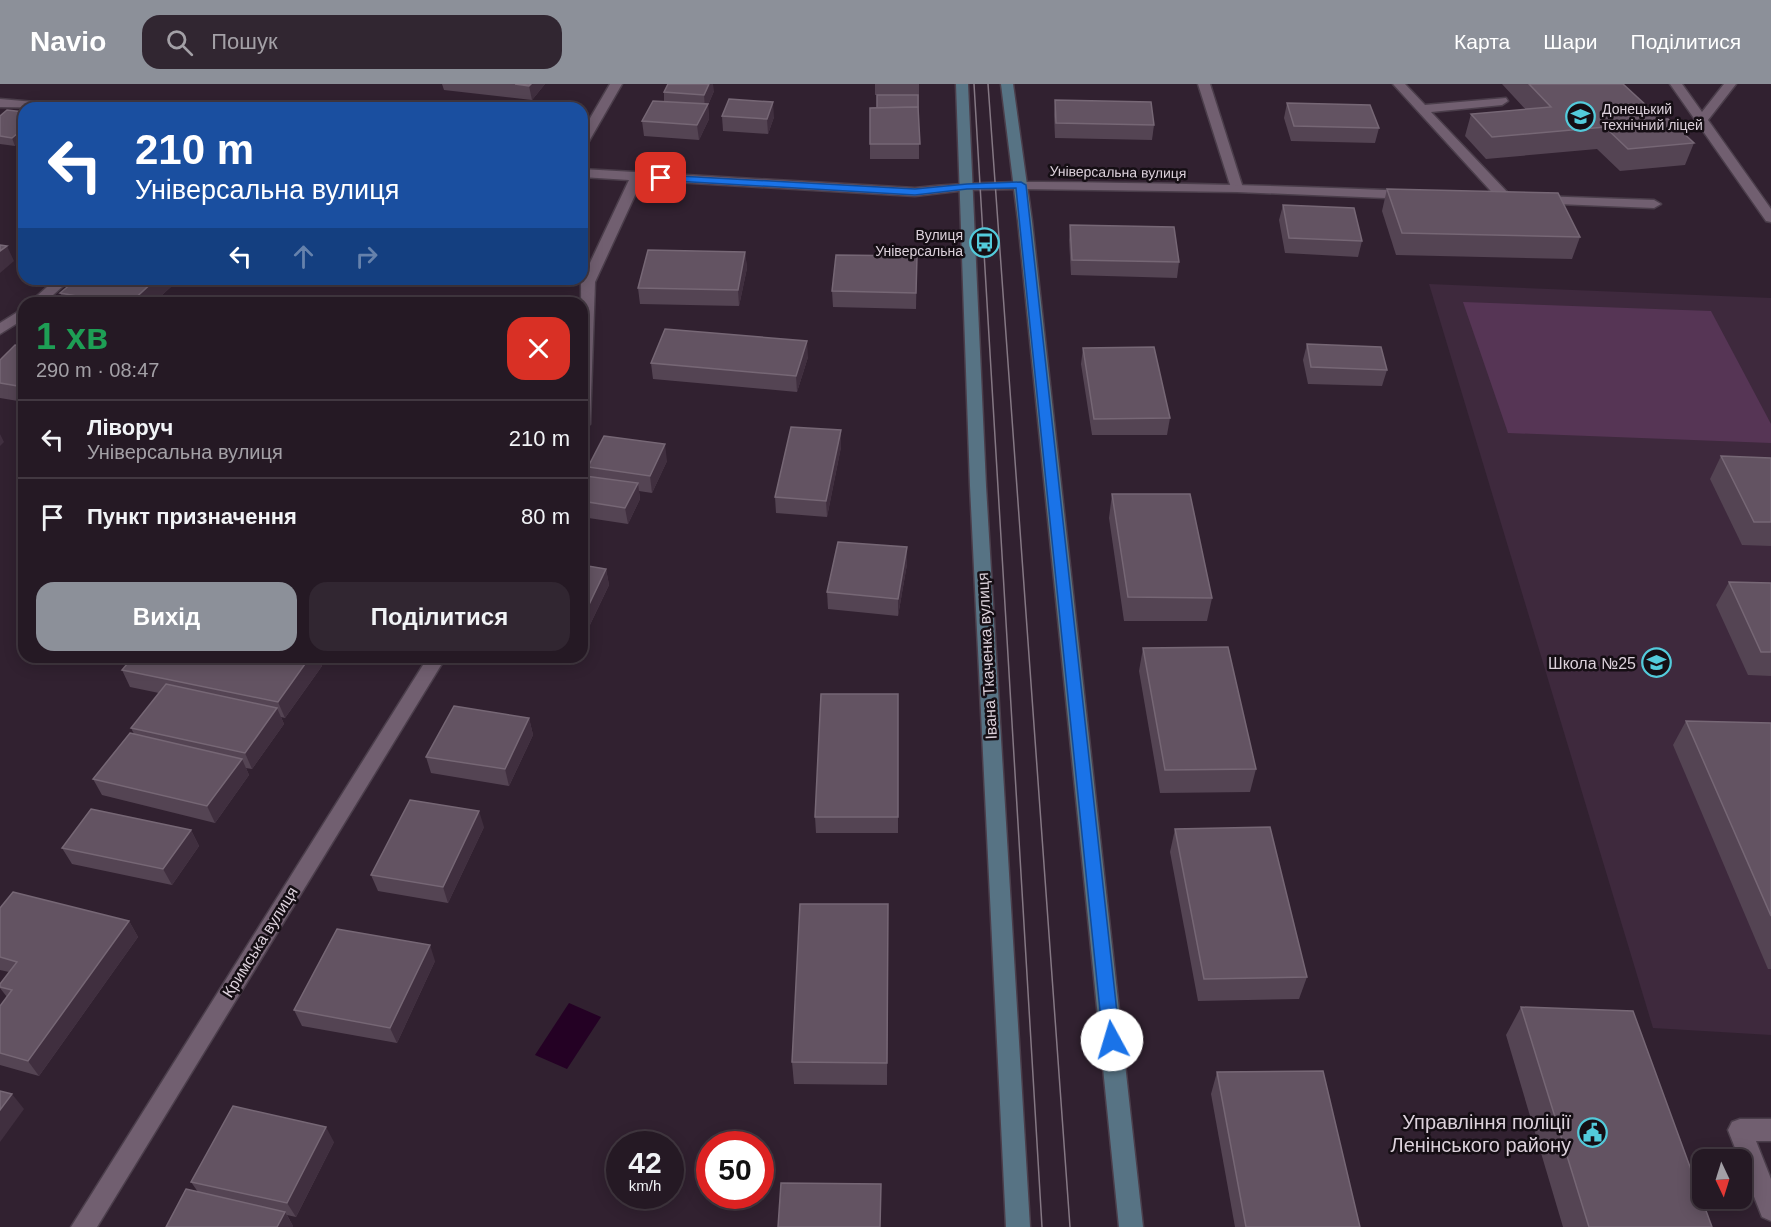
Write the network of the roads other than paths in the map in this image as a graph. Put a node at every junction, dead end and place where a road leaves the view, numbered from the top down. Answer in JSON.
{"nodes":[{"id":1,"x":616,"y":84,"type":"edge"},
{"id":2,"x":962,"y":84,"type":"edge"},
{"id":3,"x":1007,"y":84,"type":"edge"},
{"id":4,"x":1204,"y":84,"type":"edge"},
{"id":5,"x":1399,"y":84,"type":"edge"},
{"id":6,"x":1676,"y":84,"type":"edge"},
{"id":7,"x":1730,"y":84,"type":"edge"},
{"id":8,"x":1502,"y":101,"type":"dead end"},
{"id":9,"x":0,"y":103,"type":"edge"},
{"id":10,"x":18,"y":105,"type":"edge"},
{"id":11,"x":1421,"y":109,"type":"junction"},
{"id":12,"x":1701,"y":121,"type":"junction"},
{"id":13,"x":588,"y":133,"type":"edge"},
{"id":14,"x":588,"y":173,"type":"edge"},
{"id":15,"x":638,"y":177,"type":"junction"},
{"id":16,"x":1021,"y":185,"type":"junction"},
{"id":17,"x":967,"y":186,"type":"junction"},
{"id":18,"x":1237,"y":188,"type":"junction"},
{"id":19,"x":1424,"y":195,"type":"edge"},
{"id":20,"x":1482,"y":197,"type":"edge"},
{"id":21,"x":1516,"y":199,"type":"junction"},
{"id":22,"x":1654,"y":204,"type":"dead end"},
{"id":23,"x":1771,"y":218,"type":"edge"},
{"id":24,"x":588,"y":282,"type":"edge"},
{"id":25,"x":57,"y":285,"type":"edge"},
{"id":26,"x":43,"y":297,"type":"edge"},
{"id":27,"x":18,"y":316,"type":"edge"},
{"id":28,"x":0,"y":330,"type":"edge"},
{"id":29,"x":433,"y":663,"type":"edge"},
{"id":30,"x":1771,"y":1130,"type":"edge"},
{"id":31,"x":1771,"y":1209,"type":"edge"},
{"id":32,"x":83,"y":1227,"type":"edge"},
{"id":33,"x":1018,"y":1227,"type":"edge"},
{"id":34,"x":1131,"y":1227,"type":"edge"}],
"edges":[{"from":1,"to":13,"type":"street"},
{"from":2,"to":17,"type":"main road","name":"Івана Ткаченка вулиця"},
{"from":3,"to":16,"type":"main road"},
{"from":4,"to":18,"type":"street"},
{"from":5,"to":11,"type":"street"},
{"from":6,"to":12,"type":"street"},
{"from":7,"to":12,"type":"street"},
{"from":8,"to":11,"type":"street"},
{"from":9,"to":10,"type":"street"},
{"from":11,"to":21,"type":"street"},
{"from":12,"to":23,"type":"street"},
{"from":14,"to":15,"type":"street","name":"Універсальна вулиця"},
{"from":15,"to":17,"type":"street","name":"Універсальна вулиця"},
{"from":15,"to":24,"type":"street"},
{"from":16,"to":17,"type":"street","name":"Універсальна вулиця"},
{"from":16,"to":18,"type":"street","name":"Універсальна вулиця"},
{"from":16,"to":34,"type":"main road"},
{"from":17,"to":33,"type":"main road","name":"Івана Ткаченка вулиця"},
{"from":18,"to":19,"type":"street","name":"Універсальна вулиця"},
{"from":20,"to":21,"type":"street"},
{"from":21,"to":22,"type":"street"},
{"from":25,"to":26,"type":"street"},
{"from":27,"to":28,"type":"street"},
{"from":29,"to":32,"type":"street","name":"Кримська вулиця"},
{"from":30,"to":31,"type":"street"}]}
